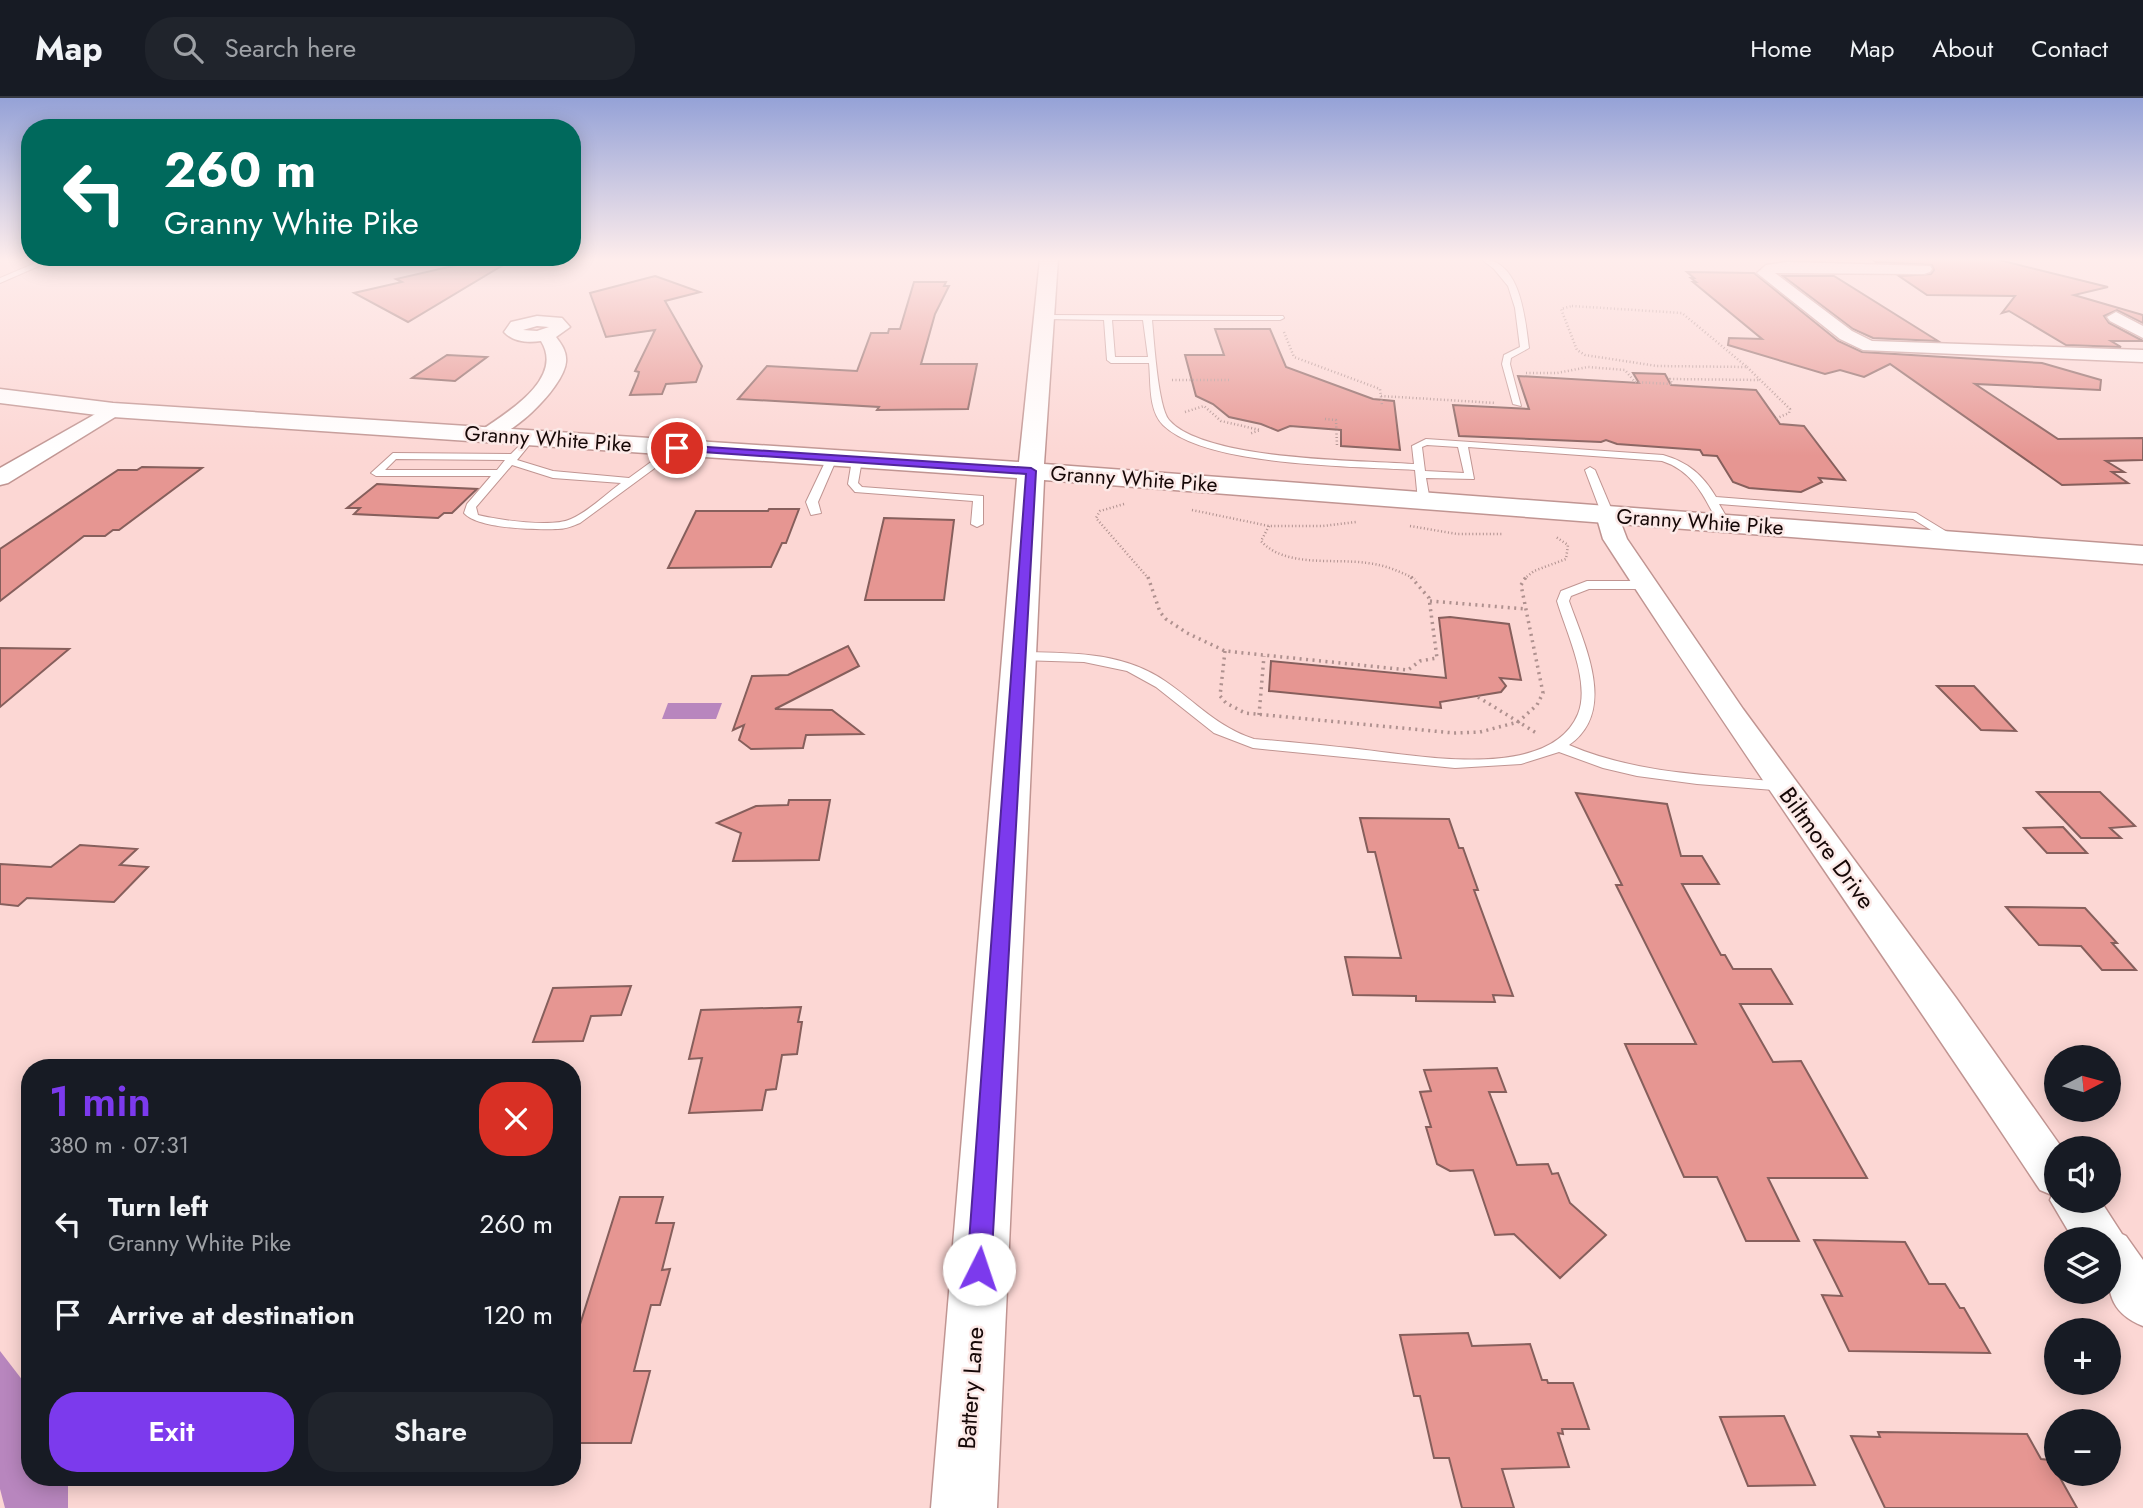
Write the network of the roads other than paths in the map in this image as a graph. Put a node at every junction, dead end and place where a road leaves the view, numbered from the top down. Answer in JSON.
{"nodes":[{"id":1,"x":1044,"y":325,"type":"edge"},
{"id":2,"x":1109,"y":325,"type":"edge"},
{"id":3,"x":1148,"y":325,"type":"edge"},
{"id":4,"x":1521,"y":325,"type":"edge"},
{"id":5,"x":1833,"y":325,"type":"edge"},
{"id":6,"x":546,"y":335,"type":"dead end"},
{"id":7,"x":1153,"y":360,"type":"junction"},
{"id":8,"x":2141,"y":365,"type":"edge"},
{"id":9,"x":0,"y":396,"type":"edge"},
{"id":10,"x":1518,"y":404,"type":"road end"},
{"id":11,"x":113,"y":410,"type":"junction"},
{"id":12,"x":1037,"y":418,"type":"junction"},
{"id":13,"x":487,"y":435,"type":"junction"},
{"id":14,"x":1462,"y":444,"type":"junction"},
{"id":15,"x":677,"y":448,"type":"junction"},
{"id":16,"x":518,"y":452,"type":"junction"},
{"id":17,"x":1016,"y":452,"type":"junction"},
{"id":18,"x":845,"y":459,"type":"junction"},
{"id":19,"x":942,"y":465,"type":"junction"},
{"id":20,"x":1590,"y":470,"type":"dead end"},
{"id":21,"x":500,"y":473,"type":"junction"},
{"id":22,"x":0,"y":478,"type":"edge"},
{"id":23,"x":1421,"y":480,"type":"junction"},
{"id":24,"x":631,"y":481,"type":"junction"},
{"id":25,"x":1718,"y":512,"type":"junction"},
{"id":26,"x":815,"y":513,"type":"dead end"},
{"id":27,"x":1608,"y":515,"type":"junction"},
{"id":28,"x":977,"y":524,"type":"dead end"},
{"id":29,"x":2143,"y":555,"type":"edge"},
{"id":30,"x":1644,"y":584,"type":"junction"},
{"id":31,"x":1020,"y":656,"type":"junction"},
{"id":32,"x":1557,"y":745,"type":"junction"},
{"id":33,"x":1783,"y":787,"type":"junction"},
{"id":34,"x":2044,"y":1158,"type":"edge"},
{"id":35,"x":2121,"y":1270,"type":"edge"},
{"id":36,"x":2143,"y":1302,"type":"edge"},
{"id":37,"x":964,"y":1508,"type":"edge"}],
"edges":[{"from":1,"to":12,"type":"main road","name":"Battery Lane"},
{"from":2,"to":7,"type":"lane"},
{"from":3,"to":7,"type":"lane"},
{"from":4,"to":10,"type":"lane"},
{"from":5,"to":8,"type":"street"},
{"from":6,"to":13,"type":"street"},
{"from":7,"to":23,"type":"lane"},
{"from":9,"to":11,"type":"main road","name":"Granny White Pike"},
{"from":11,"to":13,"type":"main road","name":"Granny White Pike"},
{"from":11,"to":22,"type":"street"},
{"from":12,"to":17,"type":"main road"},
{"from":12,"to":17,"type":"main road","name":"Battery Lane"},
{"from":13,"to":16,"type":"main road","name":"Granny White Pike"},
{"from":14,"to":23,"type":"lane"},
{"from":14,"to":23,"type":"lane"},
{"from":14,"to":25,"type":"lane"},
{"from":15,"to":16,"type":"main road","name":"Granny White Pike"},
{"from":15,"to":18,"type":"main road","name":"Granny White Pike"},
{"from":15,"to":24,"type":"lane"},
{"from":16,"to":21,"type":"lane"},
{"from":16,"to":21,"type":"lane"},
{"from":16,"to":24,"type":"lane"},
{"from":17,"to":19,"type":"main road","name":"Granny White Pike"},
{"from":17,"to":19,"type":"main road"},
{"from":17,"to":23,"type":"main road","name":"Granny White Pike"},
{"from":17,"to":31,"type":"main road","name":"Battery Lane"},
{"from":18,"to":19,"type":"main road","name":"Granny White Pike"},
{"from":18,"to":26,"type":"lane"},
{"from":18,"to":28,"type":"lane"},
{"from":20,"to":27,"type":"lane"},
{"from":21,"to":24,"type":"lane"},
{"from":23,"to":27,"type":"main road","name":"Granny White Pike"},
{"from":25,"to":27,"type":"main road","name":"Granny White Pike"},
{"from":25,"to":29,"type":"main road","name":"Granny White Pike"},
{"from":27,"to":30,"type":"street","name":"Biltmore Drive"},
{"from":30,"to":32,"type":"lane"},
{"from":30,"to":33,"type":"street","name":"Biltmore Drive"},
{"from":31,"to":32,"type":"lane"},
{"from":31,"to":37,"type":"main road","name":"Battery Lane"},
{"from":32,"to":33,"type":"lane"},
{"from":33,"to":34,"type":"street","name":"Biltmore Drive"},
{"from":35,"to":36,"type":"street"}]}
